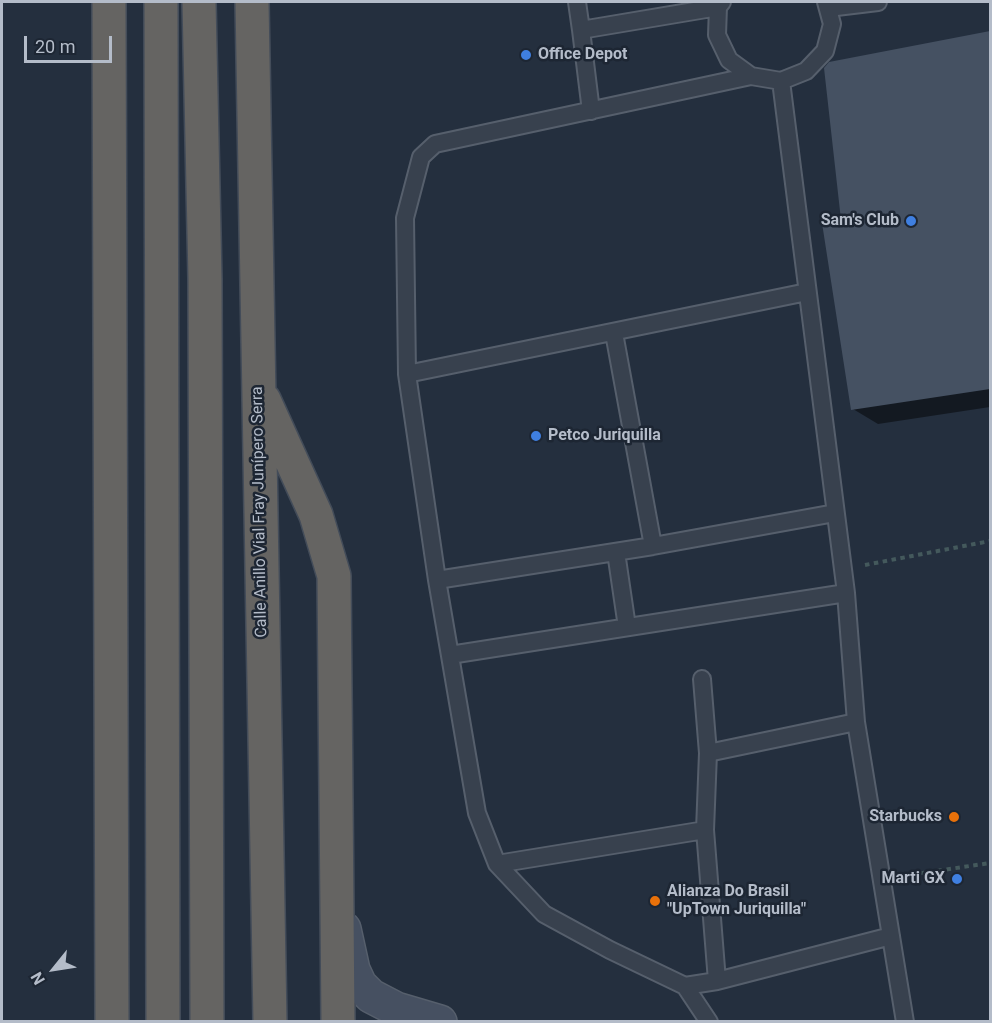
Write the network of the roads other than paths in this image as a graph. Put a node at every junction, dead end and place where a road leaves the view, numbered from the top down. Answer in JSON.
{"nodes":[{"id":1,"x":109,"y":2,"type":"edge"},
{"id":2,"x":160,"y":2,"type":"edge"},
{"id":3,"x":199,"y":2,"type":"edge"},
{"id":4,"x":252,"y":2,"type":"edge"},
{"id":5,"x":577,"y":2,"type":"edge"},
{"id":6,"x":878,"y":2,"type":"edge"},
{"id":7,"x":720,"y":4,"type":"edge"},
{"id":8,"x":827,"y":5,"type":"edge"},
{"id":9,"x":581,"y":30,"type":"junction"},
{"id":10,"x":751,"y":76,"type":"junction"},
{"id":11,"x":781,"y":81,"type":"junction"},
{"id":12,"x":591,"y":111,"type":"junction"},
{"id":13,"x":807,"y":292,"type":"junction"},
{"id":14,"x":614,"y":333,"type":"junction"},
{"id":15,"x":407,"y":374,"type":"junction"},
{"id":16,"x":258,"y":388,"type":"junction"},
{"id":17,"x":836,"y":513,"type":"junction"},
{"id":18,"x":653,"y":546,"type":"junction"},
{"id":19,"x":616,"y":552,"type":"junction"},
{"id":20,"x":437,"y":580,"type":"junction"},
{"id":21,"x":846,"y":592,"type":"junction"},
{"id":22,"x":627,"y":627,"type":"junction"},
{"id":23,"x":450,"y":655,"type":"junction"},
{"id":24,"x":702,"y":679,"type":"dead end"},
{"id":25,"x":856,"y":722,"type":"junction"},
{"id":26,"x":708,"y":753,"type":"junction"},
{"id":27,"x":705,"y":830,"type":"junction"},
{"id":28,"x":497,"y":864,"type":"junction"},
{"id":29,"x":337,"y":895,"type":"junction"},
{"id":30,"x":891,"y":936,"type":"junction"},
{"id":31,"x":717,"y":981,"type":"junction"},
{"id":32,"x":685,"y":986,"type":"junction"},
{"id":33,"x":112,"y":1022,"type":"edge"},
{"id":34,"x":163,"y":1022,"type":"edge"},
{"id":35,"x":207,"y":1022,"type":"edge"},
{"id":36,"x":270,"y":1022,"type":"edge"},
{"id":37,"x":338,"y":1022,"type":"edge"},
{"id":38,"x":440,"y":1022,"type":"edge"},
{"id":39,"x":709,"y":1022,"type":"edge"},
{"id":40,"x":905,"y":1022,"type":"edge"}],
"edges":[{"from":1,"to":33,"type":"highway"},
{"from":2,"to":34,"type":"highway"},
{"from":3,"to":35,"type":"highway"},
{"from":4,"to":16,"type":"highway","name":"Calle Anillo Vial Fray Junípero Serra"},
{"from":5,"to":9,"type":"lane"},
{"from":6,"to":8,"type":"lane"},
{"from":7,"to":9,"type":"lane"},
{"from":7,"to":10,"type":"lane"},
{"from":8,"to":11,"type":"lane"},
{"from":9,"to":12,"type":"lane"},
{"from":10,"to":11,"type":"lane"},
{"from":10,"to":12,"type":"lane"},
{"from":11,"to":13,"type":"lane"},
{"from":12,"to":15,"type":"lane"},
{"from":13,"to":14,"type":"lane"},
{"from":13,"to":17,"type":"lane"},
{"from":14,"to":15,"type":"lane"},
{"from":14,"to":18,"type":"lane"},
{"from":15,"to":20,"type":"lane"},
{"from":16,"to":29,"type":"highway"},
{"from":16,"to":36,"type":"highway","name":"Calle Anillo Vial Fray Junípero Serra"},
{"from":17,"to":18,"type":"lane"},
{"from":17,"to":21,"type":"lane"},
{"from":18,"to":19,"type":"lane"},
{"from":19,"to":20,"type":"lane"},
{"from":19,"to":22,"type":"lane"},
{"from":20,"to":23,"type":"lane"},
{"from":21,"to":22,"type":"lane"},
{"from":21,"to":25,"type":"lane"},
{"from":22,"to":23,"type":"lane"},
{"from":23,"to":28,"type":"lane"},
{"from":24,"to":26,"type":"lane"},
{"from":25,"to":26,"type":"lane"},
{"from":25,"to":30,"type":"lane"},
{"from":26,"to":27,"type":"lane"},
{"from":27,"to":28,"type":"lane"},
{"from":27,"to":31,"type":"lane"},
{"from":28,"to":32,"type":"lane"},
{"from":29,"to":37,"type":"highway"},
{"from":29,"to":38,"type":"main road"},
{"from":30,"to":31,"type":"lane"},
{"from":30,"to":40,"type":"lane"},
{"from":31,"to":32,"type":"lane"},
{"from":32,"to":39,"type":"lane"}]}
